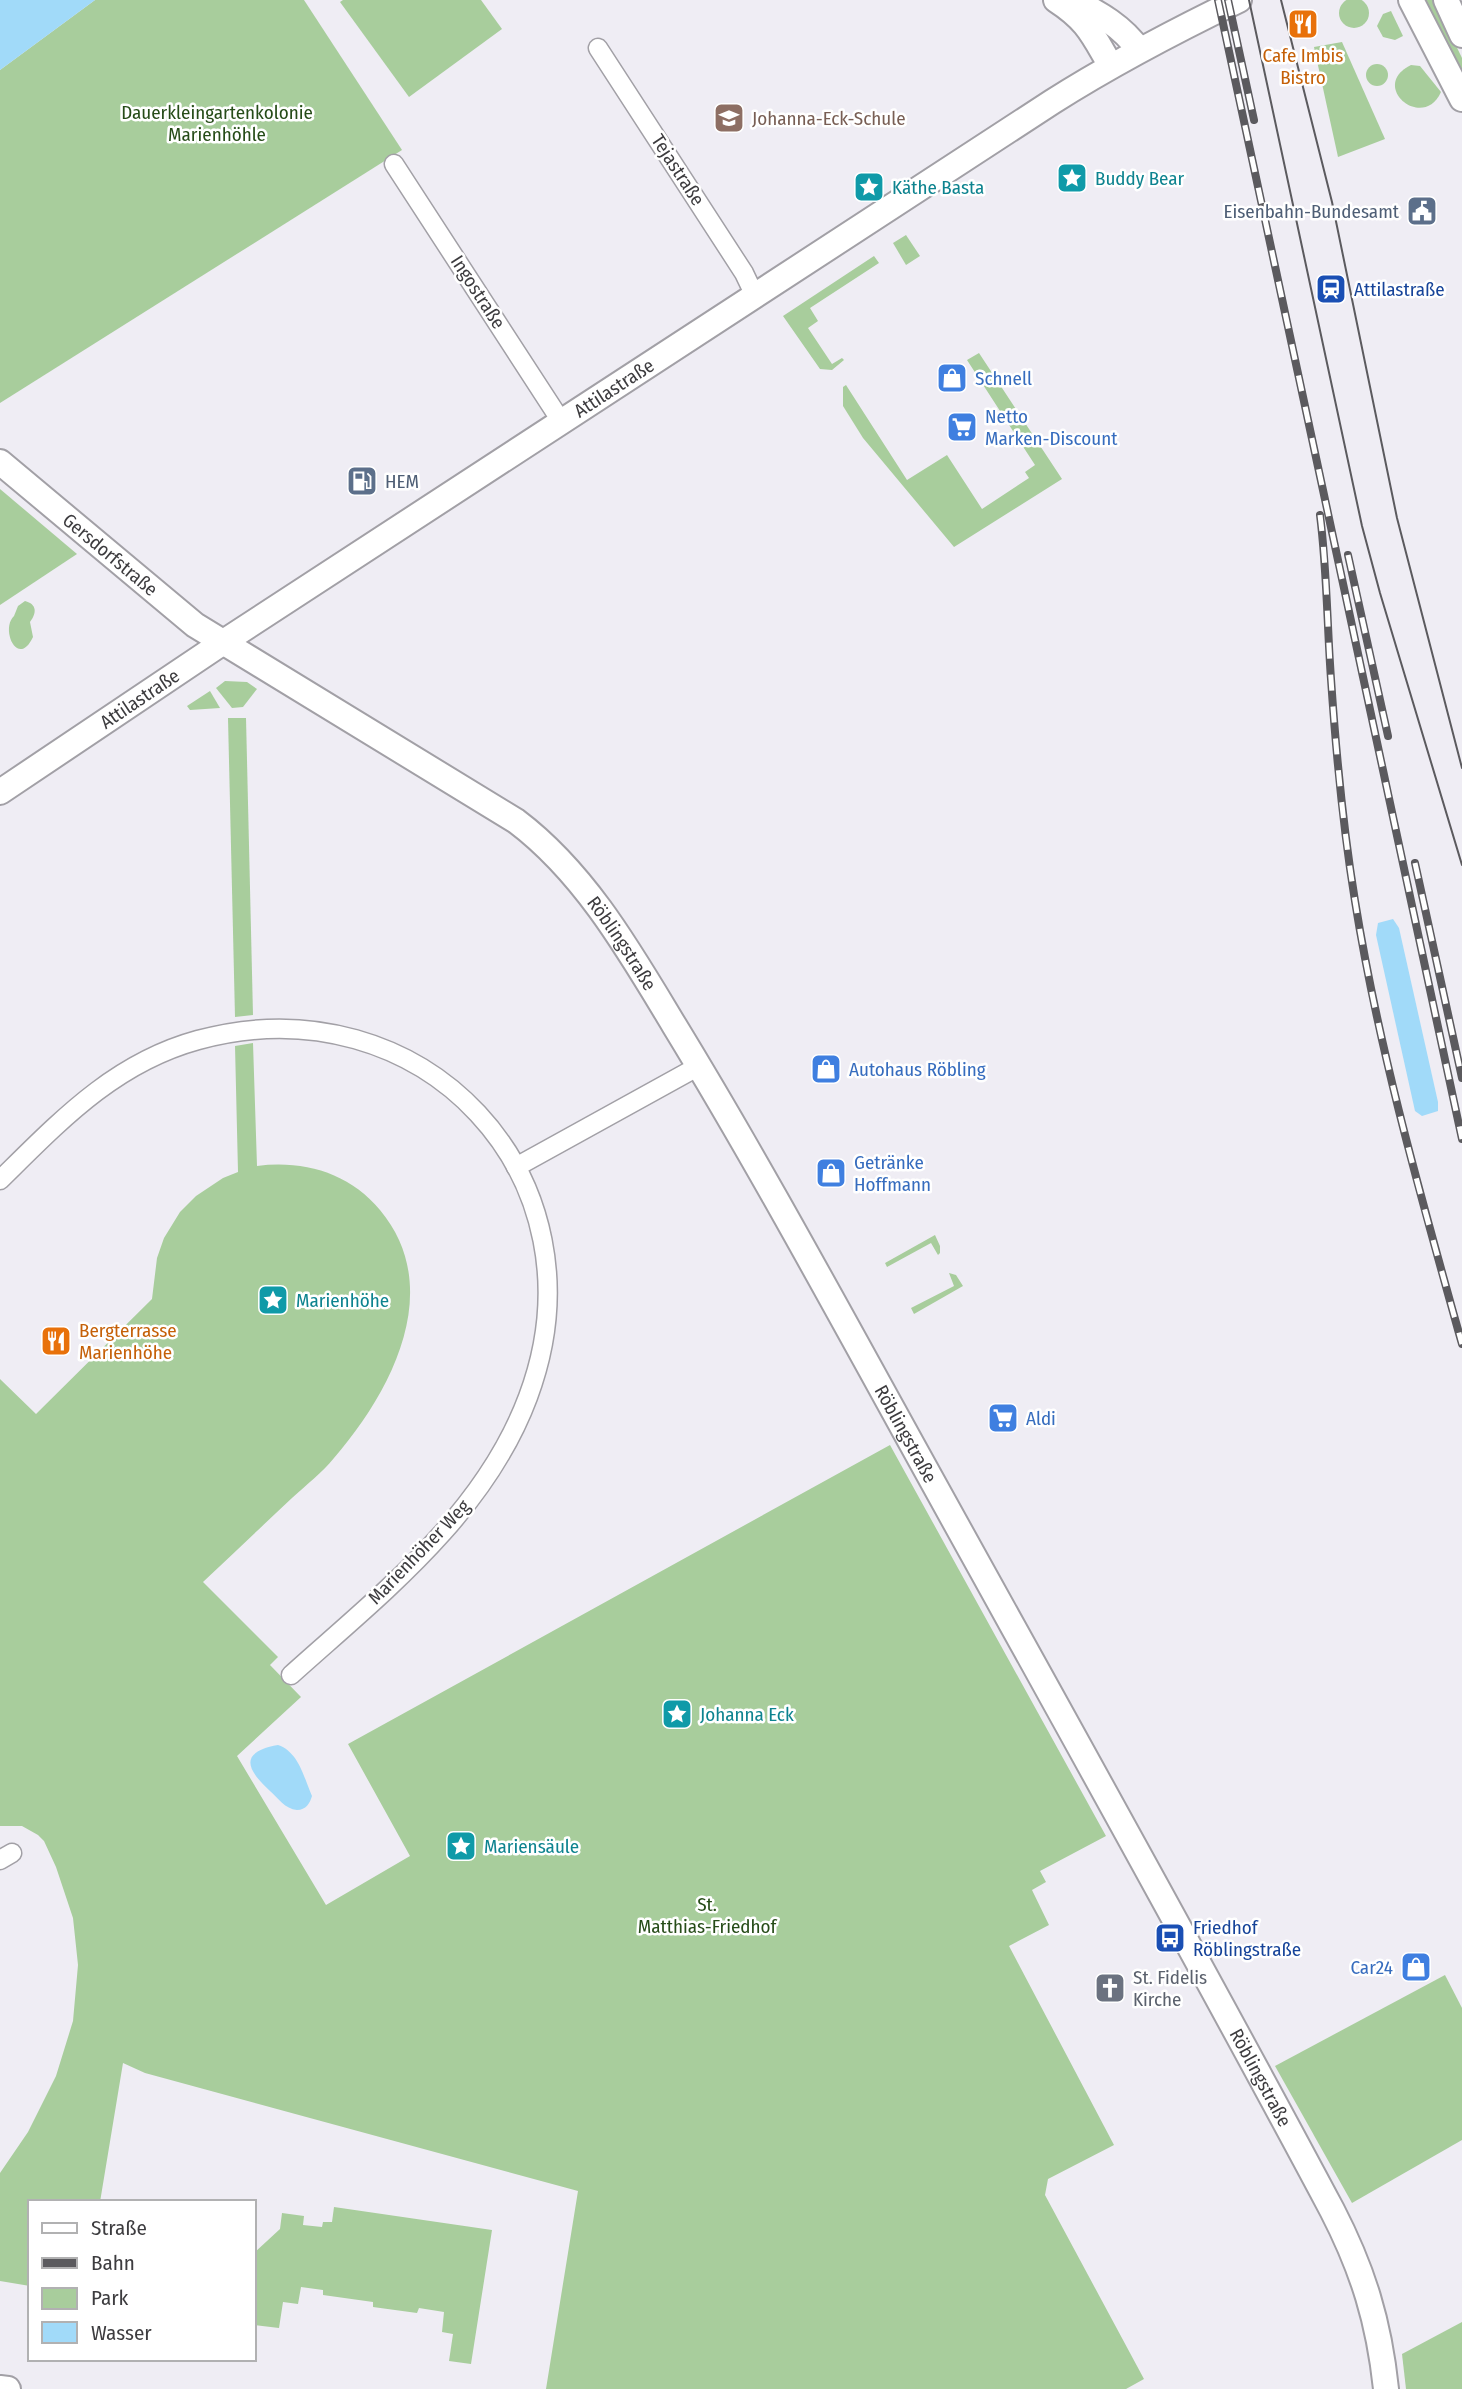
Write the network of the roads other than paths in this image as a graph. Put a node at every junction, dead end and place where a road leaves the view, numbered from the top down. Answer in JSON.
{"nodes":[{"id":1,"x":1056,"y":0,"type":"edge"},
{"id":2,"x":1073,"y":0,"type":"edge"},
{"id":3,"x":1239,"y":0,"type":"edge"},
{"id":4,"x":1411,"y":0,"type":"edge"},
{"id":5,"x":1446,"y":0,"type":"edge"},
{"id":6,"x":1462,"y":35,"type":"edge"},
{"id":7,"x":598,"y":48,"type":"dead end"},
{"id":8,"x":1139,"y":50,"type":"junction"},
{"id":9,"x":1111,"y":66,"type":"junction"},
{"id":10,"x":1462,"y":99,"type":"edge"},
{"id":11,"x":394,"y":164,"type":"dead end"},
{"id":12,"x":754,"y":295,"type":"junction"},
{"id":13,"x":562,"y":421,"type":"junction"},
{"id":14,"x":0,"y":463,"type":"edge"},
{"id":15,"x":222,"y":643,"type":"junction"},
{"id":16,"x":0,"y":792,"type":"edge"},
{"id":17,"x":699,"y":1066,"type":"junction"},
{"id":18,"x":516,"y":1167,"type":"junction"},
{"id":19,"x":0,"y":1180,"type":"edge"},
{"id":20,"x":291,"y":1675,"type":"dead end"},
{"id":21,"x":0,"y":2388,"type":"edge"},
{"id":22,"x":8,"y":2389,"type":"edge"},
{"id":23,"x":1385,"y":2389,"type":"edge"}],
"edges":[{"from":1,"to":9,"type":"street"},
{"from":2,"to":8,"type":"street"},
{"from":3,"to":8,"type":"street","name":"Attilastraße"},
{"from":4,"to":10,"type":"street"},
{"from":5,"to":6,"type":"street"},
{"from":7,"to":12,"type":"street","name":"Tejastraße"},
{"from":8,"to":9,"type":"street","name":"Attilastraße"},
{"from":9,"to":12,"type":"street","name":"Attilastraße"},
{"from":11,"to":13,"type":"street","name":"Ingostraße"},
{"from":12,"to":13,"type":"street","name":"Attilastraße"},
{"from":13,"to":15,"type":"street","name":"Attilastraße"},
{"from":14,"to":15,"type":"street","name":"Gersdorfstraße"},
{"from":15,"to":16,"type":"street","name":"Attilastraße"},
{"from":15,"to":17,"type":"street","name":"Röblingstraße"},
{"from":17,"to":18,"type":"street"},
{"from":17,"to":23,"type":"street","name":"Röblingstraße"},
{"from":18,"to":19,"type":"street","name":"Marienhöher Weg"},
{"from":18,"to":20,"type":"street","name":"Marienhöher Weg"},
{"from":21,"to":22,"type":"street"}]}
